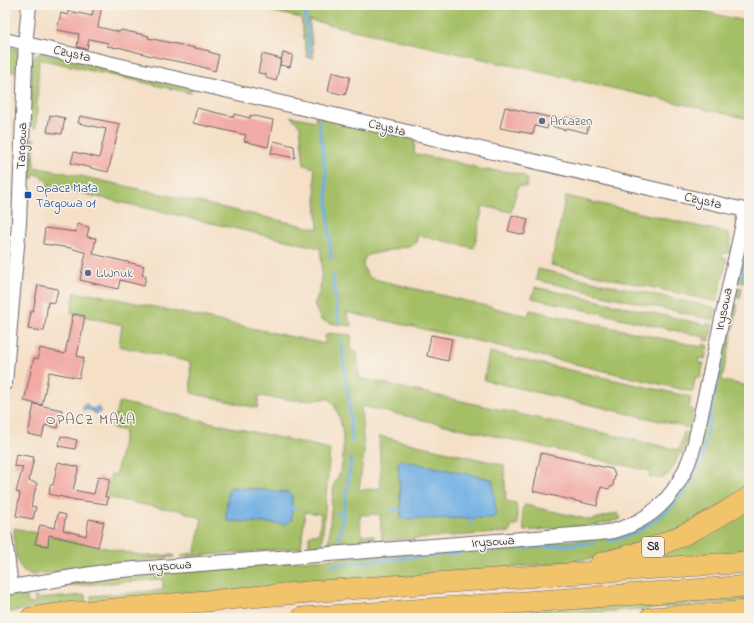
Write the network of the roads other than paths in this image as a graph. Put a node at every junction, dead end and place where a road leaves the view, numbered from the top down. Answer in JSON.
{"nodes":[{"id":1,"x":29,"y":5,"type":"edge"},
{"id":2,"x":5,"y":39,"type":"edge"},
{"id":3,"x":26,"y":44,"type":"junction"},
{"id":4,"x":747,"y":211,"type":"edge"},
{"id":5,"x":5,"y":383,"type":"edge"},
{"id":6,"x":749,"y":496,"type":"edge"},
{"id":7,"x":5,"y":538,"type":"edge"},
{"id":8,"x":749,"y":562,"type":"edge"},
{"id":9,"x":547,"y":574,"type":"junction"},
{"id":10,"x":749,"y":586,"type":"edge"},
{"id":11,"x":8,"y":587,"type":"edge"},
{"id":12,"x":749,"y":611,"type":"edge"},
{"id":13,"x":31,"y":618,"type":"edge"},
{"id":14,"x":302,"y":618,"type":"edge"},
{"id":15,"x":650,"y":618,"type":"edge"}],
"edges":[{"from":1,"to":3,"type":"street","name":"Targowa"},
{"from":2,"to":3,"type":"street"},
{"from":3,"to":4,"type":"street","name":"Czysta"},
{"from":3,"to":5,"type":"street","name":"Targowa"},
{"from":4,"to":11,"type":"street","name":"Irysowa"},
{"from":6,"to":9,"type":"highway","number":"S8"},
{"from":7,"to":11,"type":"street"},
{"from":8,"to":9,"type":"highway"},
{"from":9,"to":13,"type":"highway","number":"S8"},
{"from":10,"to":14,"type":"highway"},
{"from":12,"to":15,"type":"highway"}]}
